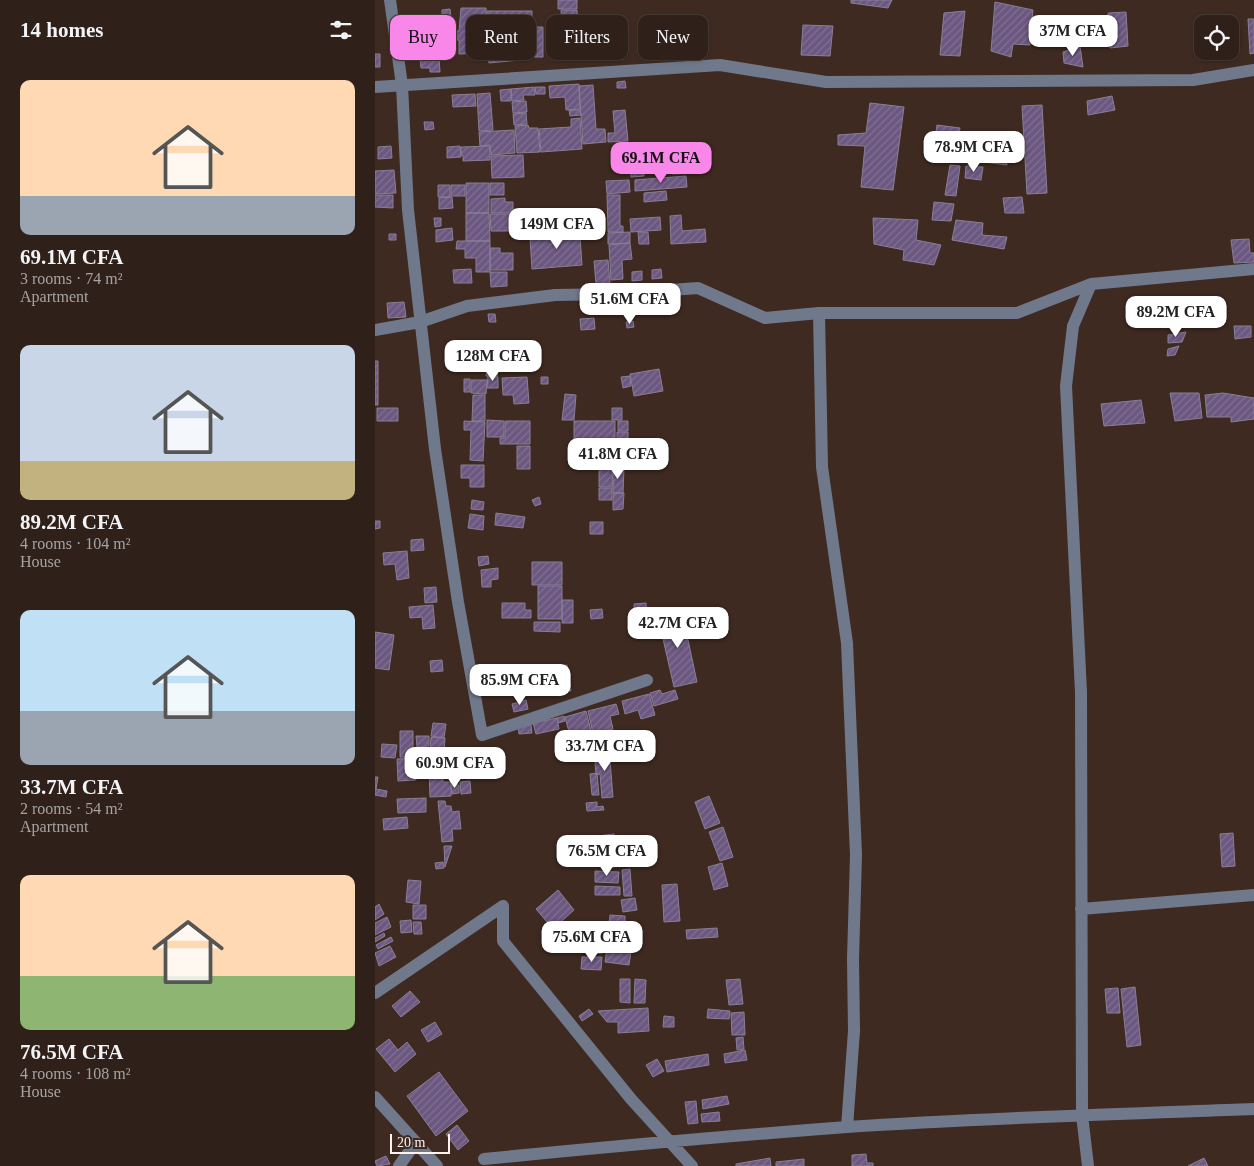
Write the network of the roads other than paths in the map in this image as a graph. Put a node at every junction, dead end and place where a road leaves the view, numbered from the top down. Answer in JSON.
{"nodes":[{"id":1,"x":390,"y":0,"type":"edge"},
{"id":2,"x":1254,"y":70,"type":"edge"},
{"id":3,"x":402,"y":85,"type":"junction"},
{"id":4,"x":375,"y":88,"type":"edge"},
{"id":5,"x":1254,"y":269,"type":"edge"},
{"id":6,"x":1091,"y":284,"type":"junction"},
{"id":7,"x":819,"y":313,"type":"junction"},
{"id":8,"x":420,"y":322,"type":"junction"},
{"id":9,"x":375,"y":330,"type":"edge"},
{"id":10,"x":647,"y":680,"type":"dead end"},
{"id":11,"x":1254,"y":895,"type":"edge"},
{"id":12,"x":1081,"y":909,"type":"junction"},
{"id":13,"x":375,"y":994,"type":"edge"},
{"id":14,"x":375,"y":1097,"type":"edge"},
{"id":15,"x":1254,"y":1110,"type":"edge"},
{"id":16,"x":1082,"y":1115,"type":"junction"},
{"id":17,"x":847,"y":1127,"type":"junction"},
{"id":18,"x":416,"y":1142,"type":"junction"},
{"id":19,"x":672,"y":1143,"type":"junction"},
{"id":20,"x":484,"y":1159,"type":"dead end"},
{"id":21,"x":399,"y":1166,"type":"edge"},
{"id":22,"x":437,"y":1166,"type":"edge"},
{"id":23,"x":692,"y":1166,"type":"edge"},
{"id":24,"x":1088,"y":1166,"type":"edge"}],
"edges":[{"from":1,"to":3,"type":"street"},
{"from":2,"to":3,"type":"street"},
{"from":3,"to":4,"type":"street"},
{"from":3,"to":8,"type":"street"},
{"from":5,"to":6,"type":"street"},
{"from":6,"to":7,"type":"street"},
{"from":6,"to":12,"type":"street"},
{"from":7,"to":8,"type":"street"},
{"from":7,"to":17,"type":"street"},
{"from":8,"to":9,"type":"street"},
{"from":8,"to":10,"type":"street"},
{"from":11,"to":12,"type":"street"},
{"from":12,"to":16,"type":"street"},
{"from":13,"to":19,"type":"street"},
{"from":14,"to":18,"type":"street"},
{"from":15,"to":16,"type":"street"},
{"from":16,"to":17,"type":"street"},
{"from":16,"to":24,"type":"street"},
{"from":17,"to":19,"type":"street"},
{"from":18,"to":21,"type":"street"},
{"from":18,"to":22,"type":"street"},
{"from":19,"to":20,"type":"street"},
{"from":19,"to":23,"type":"street"}]}
